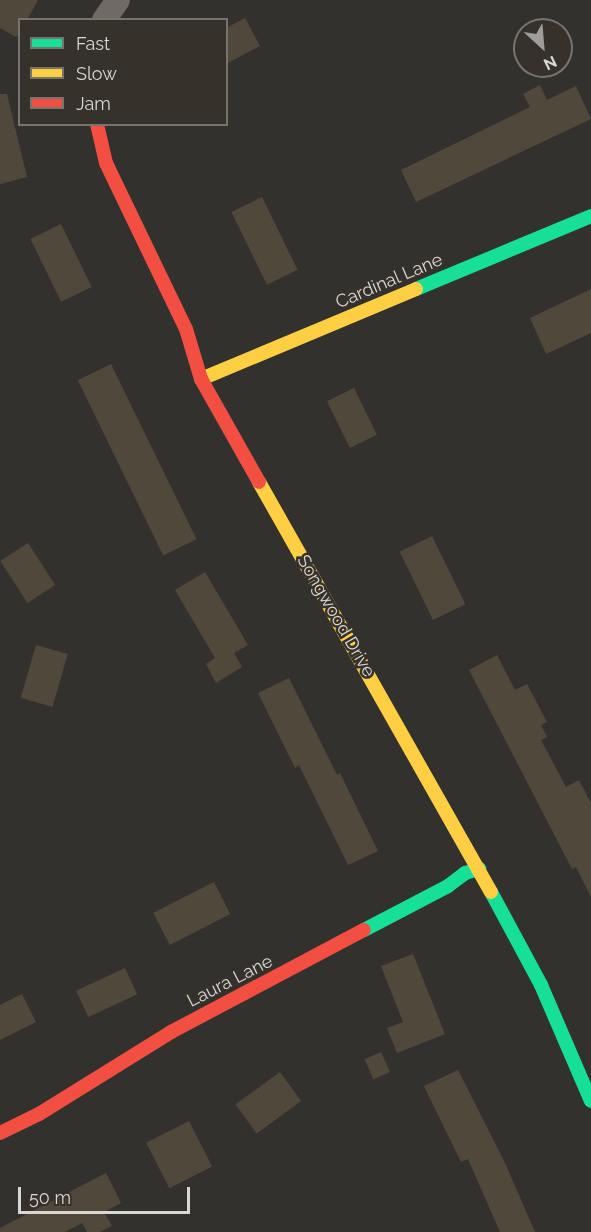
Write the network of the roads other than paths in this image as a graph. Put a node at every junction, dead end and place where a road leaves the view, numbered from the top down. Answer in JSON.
{"nodes":[{"id":1,"x":118,"y":0,"type":"edge"},
{"id":2,"x":105,"y":18,"type":"edge"},
{"id":3,"x":97,"y":126,"type":"edge"},
{"id":4,"x":591,"y":216,"type":"edge"},
{"id":5,"x":201,"y":379,"type":"junction"},
{"id":6,"x":479,"y":868,"type":"junction"},
{"id":7,"x":591,"y":1101,"type":"edge"},
{"id":8,"x":0,"y":1133,"type":"edge"}],
"edges":[{"from":1,"to":2,"type":"street"},
{"from":3,"to":5,"type":"street","name":"Songwood Drive"},
{"from":4,"to":5,"type":"street","name":"Cardinal Lane"},
{"from":5,"to":6,"type":"street","name":"Songwood Drive"},
{"from":6,"to":7,"type":"street","name":"Songwood Drive"},
{"from":6,"to":8,"type":"street","name":"Laura Lane"}]}
